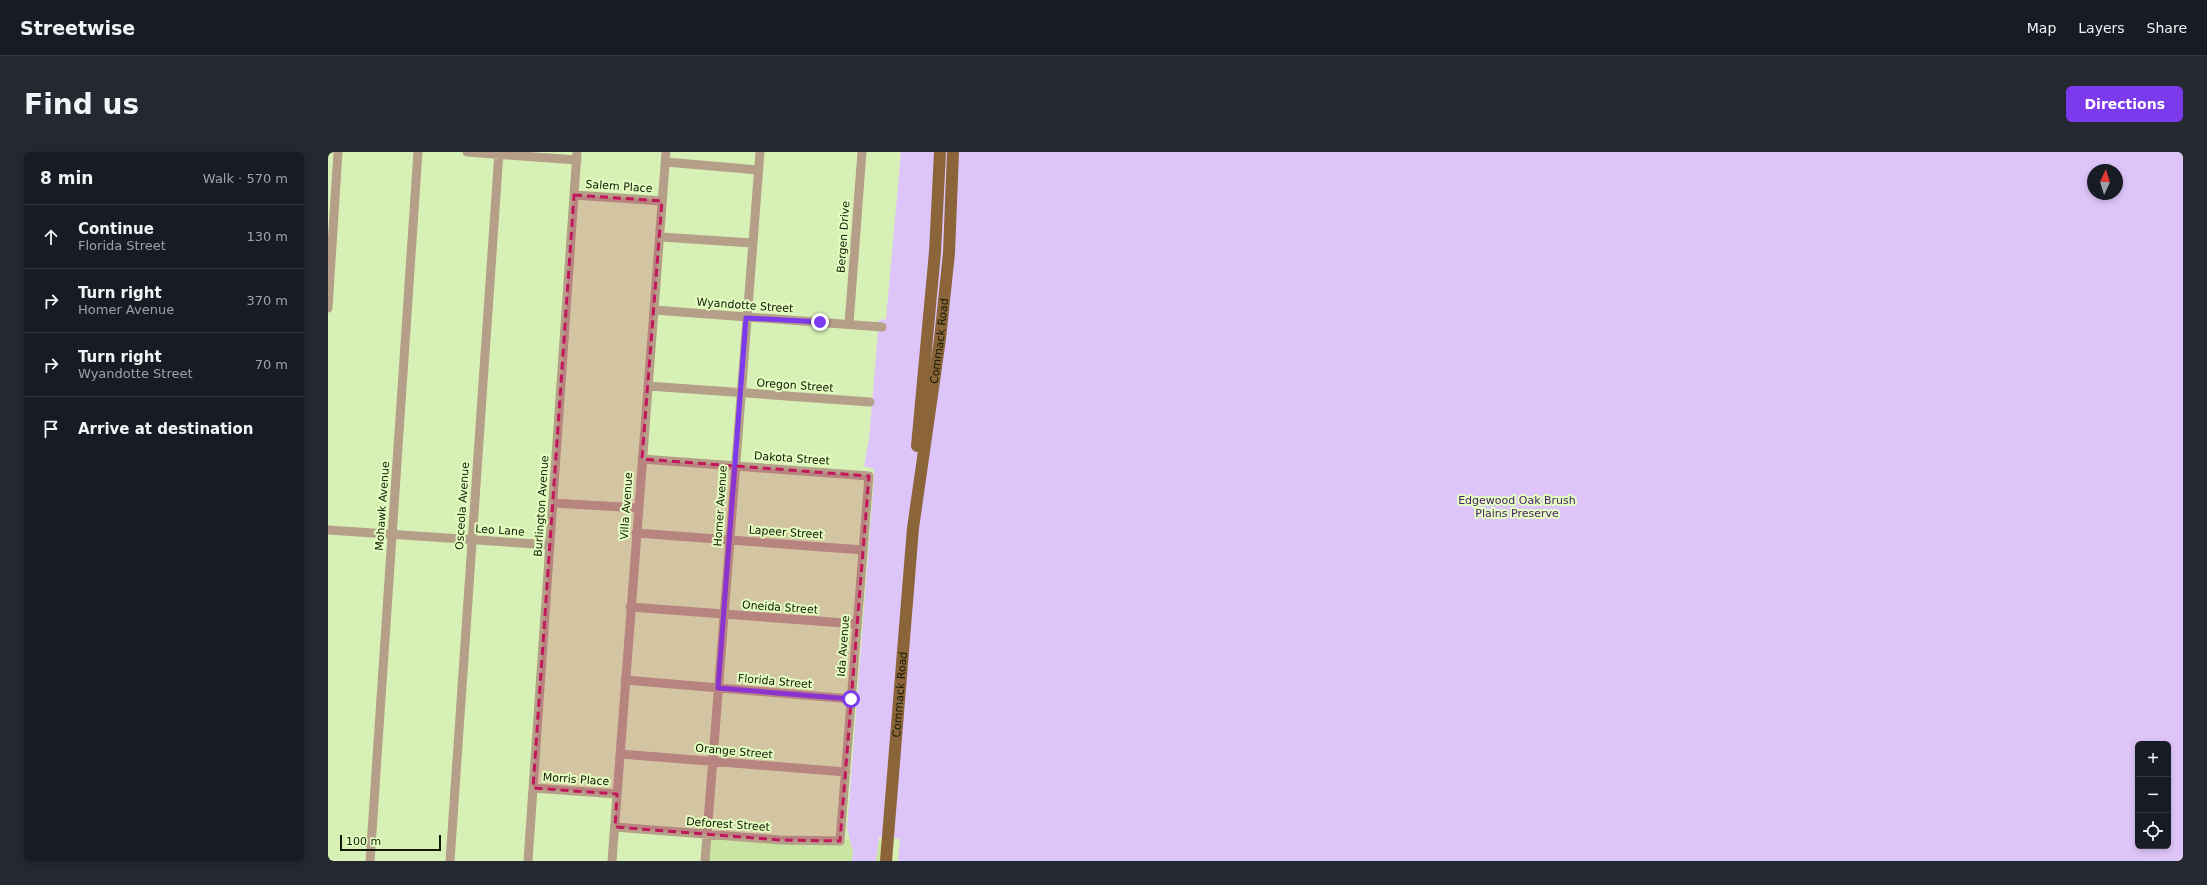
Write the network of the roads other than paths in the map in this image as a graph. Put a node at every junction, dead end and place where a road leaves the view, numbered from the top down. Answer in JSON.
{"nodes":[{"id":1,"x":338,"y":152,"type":"edge"},
{"id":2,"x":418,"y":152,"type":"edge"},
{"id":3,"x":467,"y":152,"type":"edge"},
{"id":4,"x":666,"y":152,"type":"edge"},
{"id":5,"x":760,"y":152,"type":"edge"},
{"id":6,"x":862,"y":152,"type":"edge"},
{"id":7,"x":940,"y":152,"type":"edge"},
{"id":8,"x":953,"y":152,"type":"edge"},
{"id":9,"x":499,"y":153,"type":"edge"},
{"id":10,"x":577,"y":156,"type":"edge"},
{"id":11,"x":666,"y":162,"type":"junction"},
{"id":12,"x":758,"y":170,"type":"junction"},
{"id":13,"x":574,"y":195,"type":"junction"},
{"id":14,"x":662,"y":201,"type":"junction"},
{"id":15,"x":331,"y":220,"type":"edge"},
{"id":16,"x":660,"y":237,"type":"junction"},
{"id":17,"x":752,"y":243,"type":"junction"},
{"id":18,"x":328,"y":297,"type":"edge"},
{"id":19,"x":328,"y":308,"type":"edge"},
{"id":20,"x":654,"y":310,"type":"junction"},
{"id":21,"x":746,"y":318,"type":"junction"},
{"id":22,"x":849,"y":324,"type":"junction"},
{"id":23,"x":882,"y":327,"type":"dead end"},
{"id":24,"x":648,"y":386,"type":"junction"},
{"id":25,"x":740,"y":393,"type":"junction"},
{"id":26,"x":870,"y":402,"type":"dead end"},
{"id":27,"x":642,"y":459,"type":"junction"},
{"id":28,"x":734,"y":466,"type":"junction"},
{"id":29,"x":869,"y":476,"type":"joint"},
{"id":30,"x":553,"y":503,"type":"junction"},
{"id":31,"x":638,"y":508,"type":"junction"},
{"id":32,"x":913,"y":528,"type":"junction"},
{"id":33,"x":328,"y":530,"type":"edge"},
{"id":34,"x":636,"y":533,"type":"junction"},
{"id":35,"x":392,"y":534,"type":"junction"},
{"id":36,"x":472,"y":540,"type":"junction"},
{"id":37,"x":729,"y":540,"type":"junction"},
{"id":38,"x":550,"y":545,"type":"junction"},
{"id":39,"x":863,"y":550,"type":"junction"},
{"id":40,"x":630,"y":607,"type":"junction"},
{"id":41,"x":723,"y":614,"type":"junction"},
{"id":42,"x":857,"y":624,"type":"junction"},
{"id":43,"x":625,"y":680,"type":"junction"},
{"id":44,"x":718,"y":688,"type":"junction"},
{"id":45,"x":851,"y":699,"type":"junction"},
{"id":46,"x":620,"y":754,"type":"junction"},
{"id":47,"x":712,"y":761,"type":"junction"},
{"id":48,"x":846,"y":772,"type":"junction"},
{"id":49,"x":533,"y":788,"type":"junction"},
{"id":50,"x":617,"y":794,"type":"junction"},
{"id":51,"x":615,"y":827,"type":"junction"},
{"id":52,"x":706,"y":835,"type":"junction"},
{"id":53,"x":840,"y":841,"type":"joint"},
{"id":54,"x":370,"y":861,"type":"edge"},
{"id":55,"x":450,"y":861,"type":"edge"},
{"id":56,"x":528,"y":861,"type":"edge"},
{"id":57,"x":612,"y":861,"type":"edge"},
{"id":58,"x":705,"y":861,"type":"edge"},
{"id":59,"x":886,"y":861,"type":"edge"}],
"edges":[{"from":1,"to":15,"type":"street"},
{"from":2,"to":35,"type":"street","name":"Mohawk Avenue"},
{"from":3,"to":9,"type":"street"},
{"from":4,"to":11,"type":"street","name":"Villa Avenue"},
{"from":5,"to":12,"type":"street","name":"Homer Avenue"},
{"from":6,"to":22,"type":"street","name":"Bergen Drive"},
{"from":7,"to":32,"type":"main road","name":"Commack Road"},
{"from":8,"to":32,"type":"main road","name":"Commack Road"},
{"from":9,"to":10,"type":"street"},
{"from":9,"to":36,"type":"street","name":"Osceola Avenue"},
{"from":10,"to":13,"type":"street","name":"Burlington Avenue"},
{"from":11,"to":12,"type":"street"},
{"from":11,"to":14,"type":"street","name":"Villa Avenue"},
{"from":12,"to":17,"type":"street","name":"Homer Avenue"},
{"from":13,"to":14,"type":"street","name":"Salem Place"},
{"from":13,"to":30,"type":"street","name":"Burlington Avenue"},
{"from":14,"to":16,"type":"street","name":"Villa Avenue"},
{"from":15,"to":18,"type":"street"},
{"from":16,"to":17,"type":"street"},
{"from":16,"to":20,"type":"street","name":"Villa Avenue"},
{"from":17,"to":21,"type":"street","name":"Homer Avenue"},
{"from":18,"to":19,"type":"street"},
{"from":20,"to":21,"type":"street","name":"Wyandotte Street"},
{"from":20,"to":24,"type":"street","name":"Villa Avenue"},
{"from":21,"to":22,"type":"street","name":"Wyandotte Street"},
{"from":21,"to":25,"type":"street","name":"Homer Avenue"},
{"from":22,"to":23,"type":"street","name":"Wyandotte Street"},
{"from":24,"to":25,"type":"street","name":"Oregon Street"},
{"from":24,"to":27,"type":"street","name":"Villa Avenue"},
{"from":25,"to":26,"type":"street","name":"Oregon Street"},
{"from":25,"to":28,"type":"street","name":"Homer Avenue"},
{"from":27,"to":28,"type":"street","name":"Dakota Street"},
{"from":27,"to":31,"type":"street","name":"Villa Avenue"},
{"from":28,"to":29,"type":"street","name":"Dakota Street"},
{"from":28,"to":37,"type":"street","name":"Homer Avenue"},
{"from":29,"to":39,"type":"street","name":"Ida Avenue"},
{"from":30,"to":31,"type":"street"},
{"from":30,"to":38,"type":"street","name":"Burlington Avenue"},
{"from":31,"to":34,"type":"street","name":"Villa Avenue"},
{"from":32,"to":59,"type":"main road","name":"Commack Road"},
{"from":33,"to":35,"type":"street","name":"Leo Lane"},
{"from":34,"to":37,"type":"street","name":"Lapeer Street"},
{"from":34,"to":40,"type":"street","name":"Villa Avenue"},
{"from":35,"to":36,"type":"street","name":"Leo Lane"},
{"from":35,"to":54,"type":"street","name":"Mohawk Avenue"},
{"from":36,"to":38,"type":"street","name":"Leo Lane"},
{"from":36,"to":55,"type":"street","name":"Osceola Avenue"},
{"from":37,"to":39,"type":"street","name":"Lapeer Street"},
{"from":37,"to":41,"type":"street","name":"Homer Avenue"},
{"from":38,"to":49,"type":"street","name":"Burlington Avenue"},
{"from":39,"to":42,"type":"street","name":"Ida Avenue"},
{"from":40,"to":41,"type":"street","name":"Oneida Street"},
{"from":40,"to":43,"type":"street","name":"Villa Avenue"},
{"from":41,"to":42,"type":"street","name":"Oneida Street"},
{"from":41,"to":44,"type":"street","name":"Homer Avenue"},
{"from":42,"to":45,"type":"street","name":"Ida Avenue"},
{"from":43,"to":44,"type":"street","name":"Florida Street"},
{"from":43,"to":46,"type":"street","name":"Villa Avenue"},
{"from":44,"to":45,"type":"street","name":"Florida Street"},
{"from":44,"to":47,"type":"street","name":"Homer Avenue"},
{"from":45,"to":48,"type":"street","name":"Ida Avenue"},
{"from":46,"to":47,"type":"street","name":"Orange Street"},
{"from":46,"to":50,"type":"street","name":"Villa Avenue"},
{"from":47,"to":48,"type":"street","name":"Orange Street"},
{"from":47,"to":52,"type":"street","name":"Homer Avenue"},
{"from":48,"to":53,"type":"street","name":"Ida Avenue"},
{"from":49,"to":50,"type":"street","name":"Morris Place"},
{"from":49,"to":56,"type":"street","name":"Burlington Avenue"},
{"from":50,"to":51,"type":"street","name":"Villa Avenue"},
{"from":51,"to":52,"type":"street","name":"Deforest Street"},
{"from":51,"to":57,"type":"street","name":"Villa Avenue"},
{"from":52,"to":53,"type":"street","name":"Deforest Street"},
{"from":52,"to":58,"type":"street","name":"Homer Avenue"}]}
